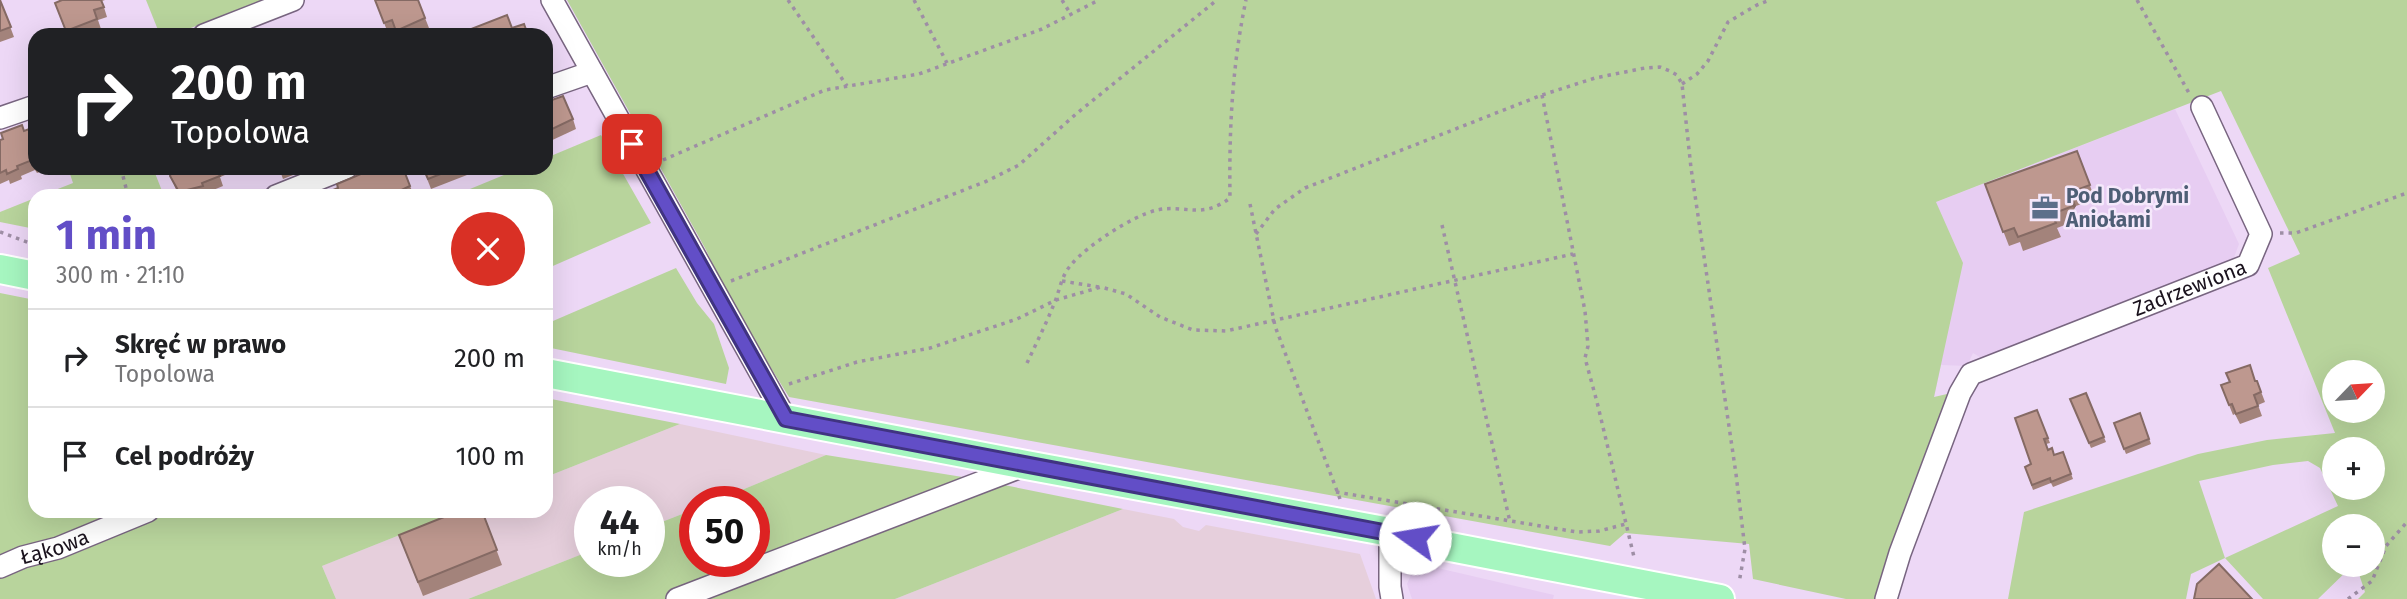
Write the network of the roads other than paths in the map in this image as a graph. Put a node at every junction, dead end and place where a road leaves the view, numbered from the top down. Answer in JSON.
{"nodes":[{"id":1,"x":293,"y":0,"type":"edge"},
{"id":2,"x":551,"y":0,"type":"edge"},
{"id":3,"x":222,"y":28,"type":"edge"},
{"id":4,"x":592,"y":72,"type":"junction"},
{"id":5,"x":553,"y":86,"type":"edge"},
{"id":6,"x":2202,"y":107,"type":"road end"},
{"id":7,"x":28,"y":108,"type":"edge"},
{"id":8,"x":0,"y":118,"type":"edge"},
{"id":9,"x":328,"y":175,"type":"edge"},
{"id":10,"x":294,"y":189,"type":"edge"},
{"id":11,"x":0,"y":269,"type":"edge"},
{"id":12,"x":28,"y":275,"type":"edge"},
{"id":13,"x":2176,"y":309,"type":"dead end"},
{"id":14,"x":553,"y":374,"type":"edge"},
{"id":15,"x":1960,"y":393,"type":"junction"},
{"id":16,"x":786,"y":419,"type":"junction"},
{"id":17,"x":1026,"y":465,"type":"junction"},
{"id":18,"x":131,"y":518,"type":"edge"},
{"id":19,"x":1390,"y":532,"type":"junction"},
{"id":20,"x":0,"y":567,"type":"edge"},
{"id":21,"x":1729,"y":595,"type":"edge"},
{"id":22,"x":677,"y":599,"type":"edge"},
{"id":23,"x":1392,"y":599,"type":"edge"},
{"id":24,"x":1886,"y":599,"type":"edge"}],
"edges":[{"from":1,"to":3,"type":"street"},
{"from":2,"to":4,"type":"street"},
{"from":4,"to":5,"type":"street"},
{"from":4,"to":16,"type":"street"},
{"from":6,"to":15,"type":"street","name":"Zadrzewiona"},
{"from":7,"to":8,"type":"street"},
{"from":9,"to":10,"type":"street"},
{"from":11,"to":12,"type":"main road"},
{"from":13,"to":15,"type":"street"},
{"from":14,"to":16,"type":"main road"},
{"from":15,"to":24,"type":"street"},
{"from":16,"to":17,"type":"main road"},
{"from":17,"to":19,"type":"main road"},
{"from":17,"to":22,"type":"street"},
{"from":18,"to":20,"type":"street","name":"Łąkowa"},
{"from":19,"to":21,"type":"main road"},
{"from":19,"to":23,"type":"street"}]}
